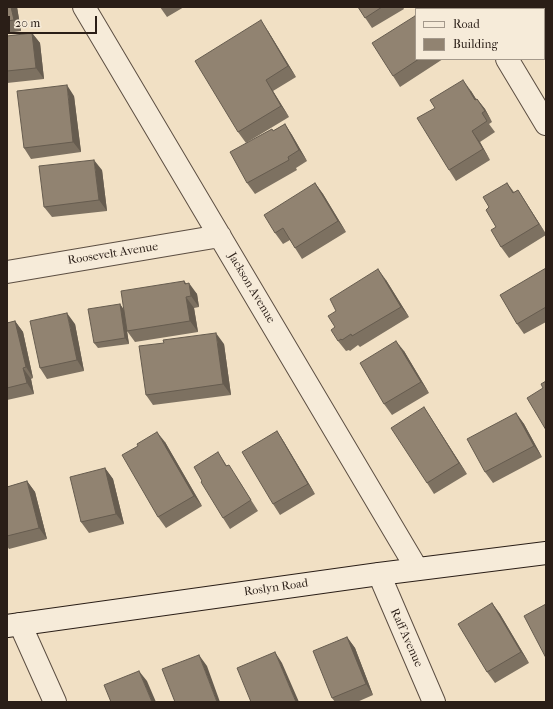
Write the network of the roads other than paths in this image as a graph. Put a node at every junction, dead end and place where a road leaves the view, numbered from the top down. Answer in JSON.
{"nodes":[{"id":1,"x":84,"y":7,"type":"edge"},
{"id":2,"x":508,"y":60,"type":"edge"},
{"id":3,"x":546,"y":124,"type":"edge"},
{"id":4,"x":220,"y":236,"type":"junction"},
{"id":5,"x":7,"y":272,"type":"edge"},
{"id":6,"x":546,"y":553,"type":"edge"},
{"id":7,"x":418,"y":569,"type":"junction"},
{"id":8,"x":378,"y":574,"type":"junction"},
{"id":9,"x":14,"y":625,"type":"edge"},
{"id":10,"x":54,"y":702,"type":"edge"},
{"id":11,"x":434,"y":702,"type":"edge"}],
"edges":[{"from":1,"to":4,"type":"street","name":"Jackson Avenue"},
{"from":2,"to":3,"type":"street"},
{"from":4,"to":5,"type":"street","name":"Roosevelt Avenue"},
{"from":4,"to":7,"type":"street","name":"Jackson Avenue"},
{"from":6,"to":7,"type":"street","name":"Roslyn Road"},
{"from":7,"to":8,"type":"street","name":"Roslyn Road"},
{"from":8,"to":9,"type":"street","name":"Roslyn Road"},
{"from":8,"to":11,"type":"street","name":"Raff Avenue"},
{"from":9,"to":10,"type":"street"}]}
